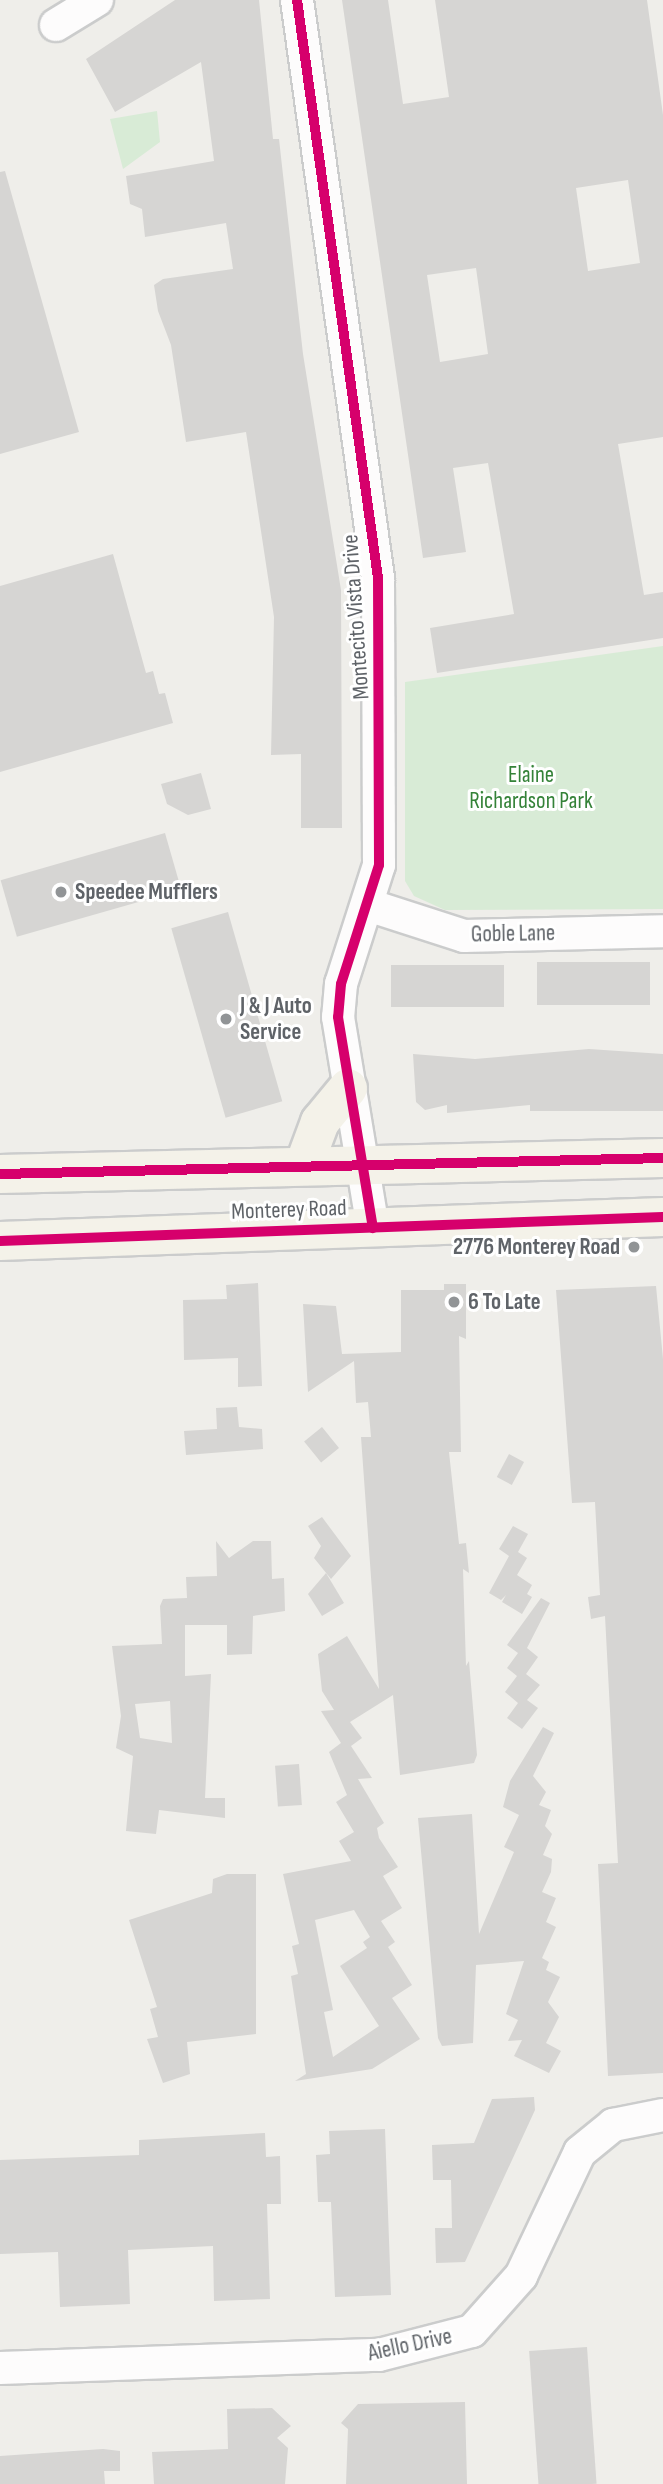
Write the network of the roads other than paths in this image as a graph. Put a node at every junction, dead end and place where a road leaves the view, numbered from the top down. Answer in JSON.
{"nodes":[{"id":1,"x":97,"y":0,"type":"edge"},
{"id":2,"x":298,"y":0,"type":"edge"},
{"id":3,"x":56,"y":25,"type":"dead end"},
{"id":4,"x":368,"y":905,"type":"junction"},
{"id":5,"x":663,"y":931,"type":"edge"},
{"id":6,"x":348,"y":1088,"type":"junction"},
{"id":7,"x":663,"y":1158,"type":"edge"},
{"id":8,"x":362,"y":1164,"type":"junction"},
{"id":9,"x":304,"y":1165,"type":"junction"},
{"id":10,"x":0,"y":1174,"type":"edge"},
{"id":11,"x":663,"y":1217,"type":"edge"},
{"id":12,"x":373,"y":1228,"type":"junction"},
{"id":13,"x":0,"y":1241,"type":"edge"},
{"id":14,"x":663,"y":2116,"type":"edge"},
{"id":15,"x":0,"y":2368,"type":"edge"}],
"edges":[{"from":1,"to":3,"type":"street"},
{"from":2,"to":4,"type":"street","name":"Montecito Vista Drive"},
{"from":4,"to":5,"type":"street","name":"Goble Lane"},
{"from":4,"to":6,"type":"street","name":"Montecito Vista Drive"},
{"from":6,"to":8,"type":"street","name":"Montecito Vista Drive"},
{"from":6,"to":9,"type":"main road"},
{"from":7,"to":8,"type":"main road","name":"Monterey Road"},
{"from":8,"to":9,"type":"main road","name":"Monterey Road"},
{"from":8,"to":12,"type":"street","name":"Montecito Vista Drive"},
{"from":9,"to":10,"type":"main road","name":"Monterey Road"},
{"from":11,"to":12,"type":"main road","name":"Monterey Road"},
{"from":12,"to":13,"type":"main road","name":"Monterey Road"},
{"from":14,"to":15,"type":"street","name":"Aiello Drive"}]}
